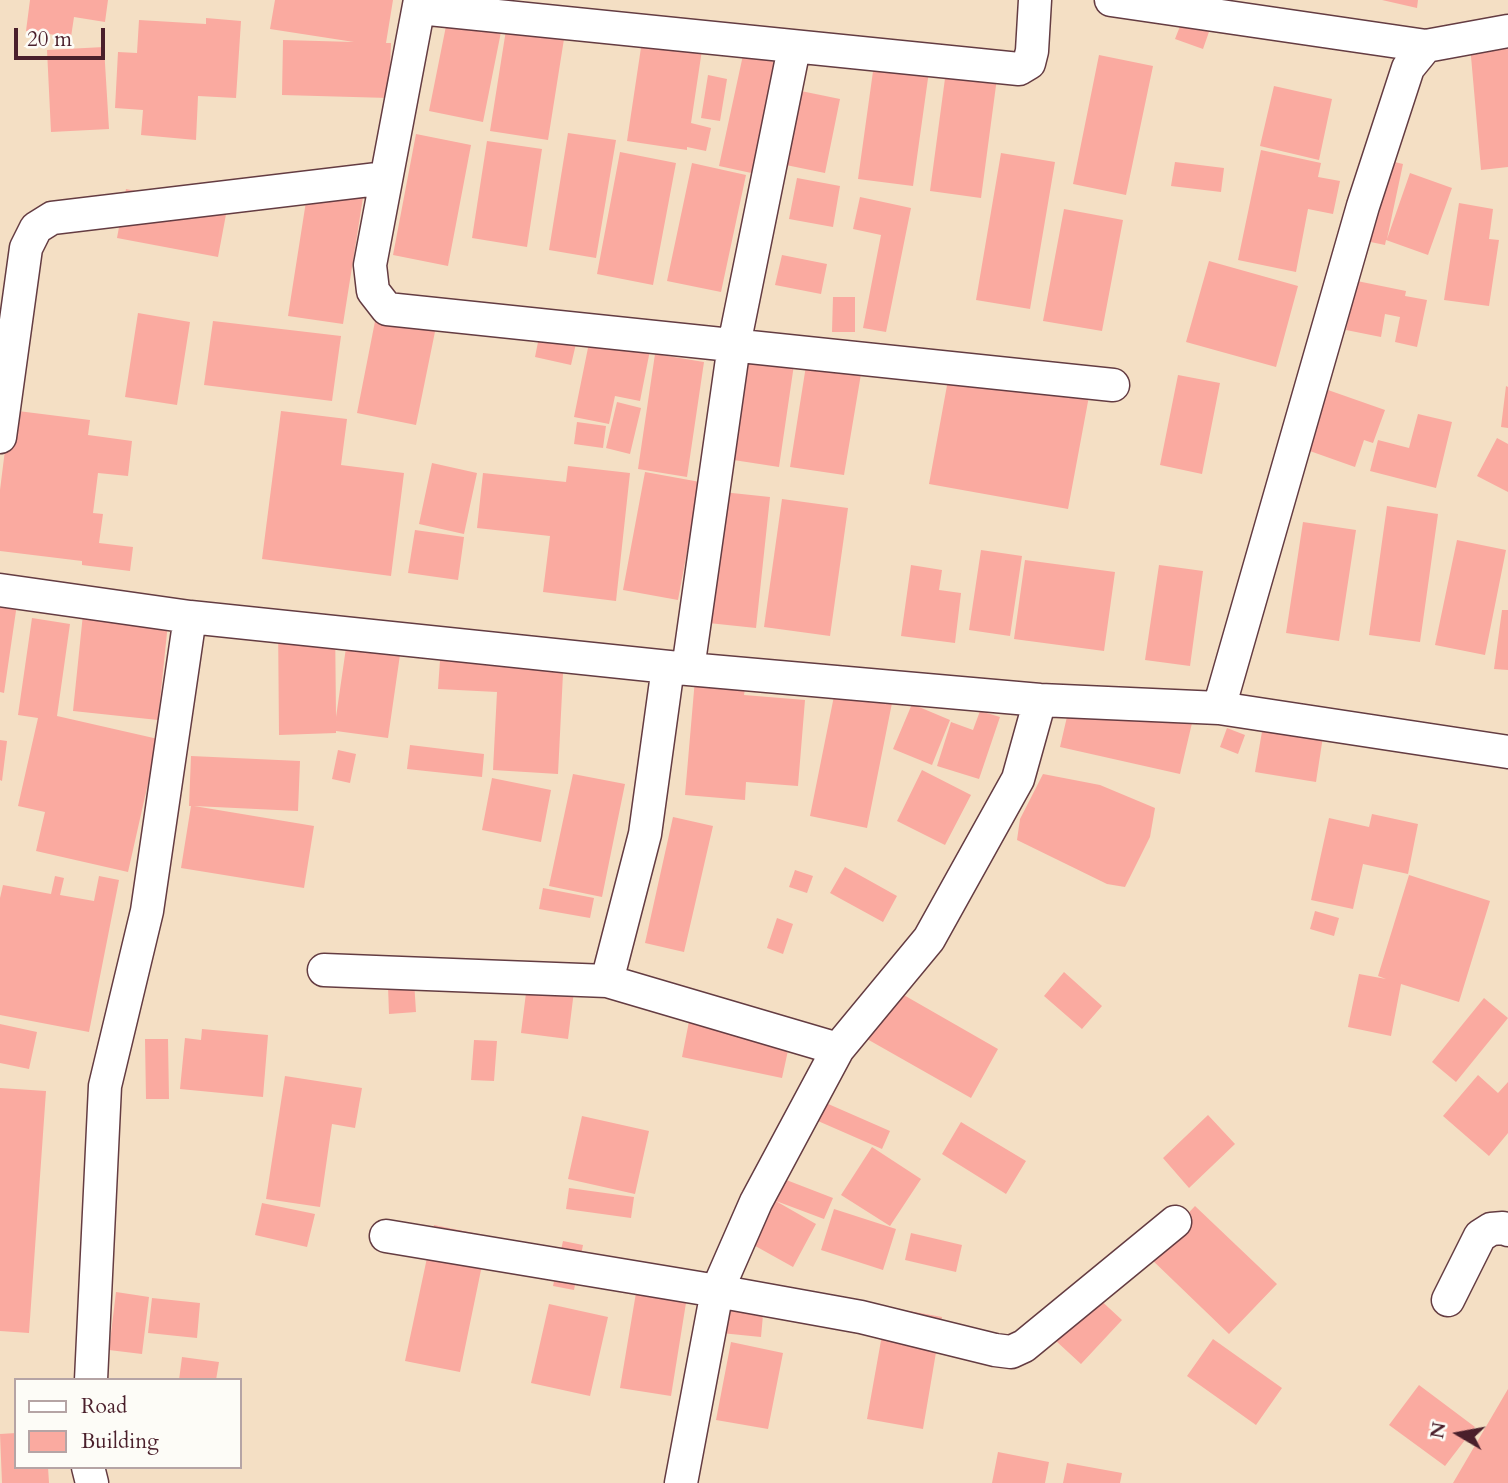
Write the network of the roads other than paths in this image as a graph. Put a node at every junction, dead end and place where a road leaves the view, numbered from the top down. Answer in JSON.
{"nodes":[{"id":1,"x":1035,"y":0,"type":"edge"},
{"id":2,"x":1111,"y":0,"type":"edge"},
{"id":3,"x":419,"y":4,"type":"edge"},
{"id":4,"x":1508,"y":31,"type":"edge"},
{"id":5,"x":1426,"y":46,"type":"junction"},
{"id":6,"x":794,"y":48,"type":"junction"},
{"id":7,"x":386,"y":178,"type":"junction"},
{"id":8,"x":734,"y":345,"type":"junction"},
{"id":9,"x":1113,"y":385,"type":"dead end"},
{"id":10,"x":0,"y":437,"type":"edge"},
{"id":11,"x":0,"y":590,"type":"edge"},
{"id":12,"x":190,"y":617,"type":"junction"},
{"id":13,"x":678,"y":668,"type":"junction"},
{"id":14,"x":1040,"y":700,"type":"junction"},
{"id":15,"x":1219,"y":708,"type":"junction"},
{"id":16,"x":1508,"y":752,"type":"edge"},
{"id":17,"x":324,"y":970,"type":"dead end"},
{"id":18,"x":607,"y":981,"type":"junction"},
{"id":19,"x":838,"y":1049,"type":"junction"},
{"id":20,"x":1175,"y":1222,"type":"dead end"},
{"id":21,"x":1508,"y":1230,"type":"edge"},
{"id":22,"x":386,"y":1236,"type":"dead end"},
{"id":23,"x":718,"y":1290,"type":"junction"},
{"id":24,"x":1448,"y":1300,"type":"dead end"},
{"id":25,"x":91,"y":1378,"type":"edge"},
{"id":26,"x":681,"y":1483,"type":"edge"}],
"edges":[{"from":1,"to":6,"type":"street"},
{"from":2,"to":5,"type":"street"},
{"from":3,"to":6,"type":"street"},
{"from":3,"to":7,"type":"street"},
{"from":4,"to":5,"type":"street"},
{"from":5,"to":15,"type":"street"},
{"from":6,"to":8,"type":"street"},
{"from":7,"to":8,"type":"street"},
{"from":7,"to":10,"type":"street"},
{"from":8,"to":9,"type":"street"},
{"from":8,"to":13,"type":"street"},
{"from":11,"to":12,"type":"street"},
{"from":12,"to":13,"type":"street"},
{"from":12,"to":25,"type":"street"},
{"from":13,"to":14,"type":"street"},
{"from":13,"to":18,"type":"street"},
{"from":14,"to":15,"type":"street"},
{"from":14,"to":19,"type":"street"},
{"from":15,"to":16,"type":"street"},
{"from":17,"to":18,"type":"street"},
{"from":18,"to":19,"type":"street"},
{"from":19,"to":23,"type":"street"},
{"from":20,"to":23,"type":"street"},
{"from":21,"to":24,"type":"street"},
{"from":22,"to":23,"type":"street"},
{"from":23,"to":26,"type":"street"}]}
